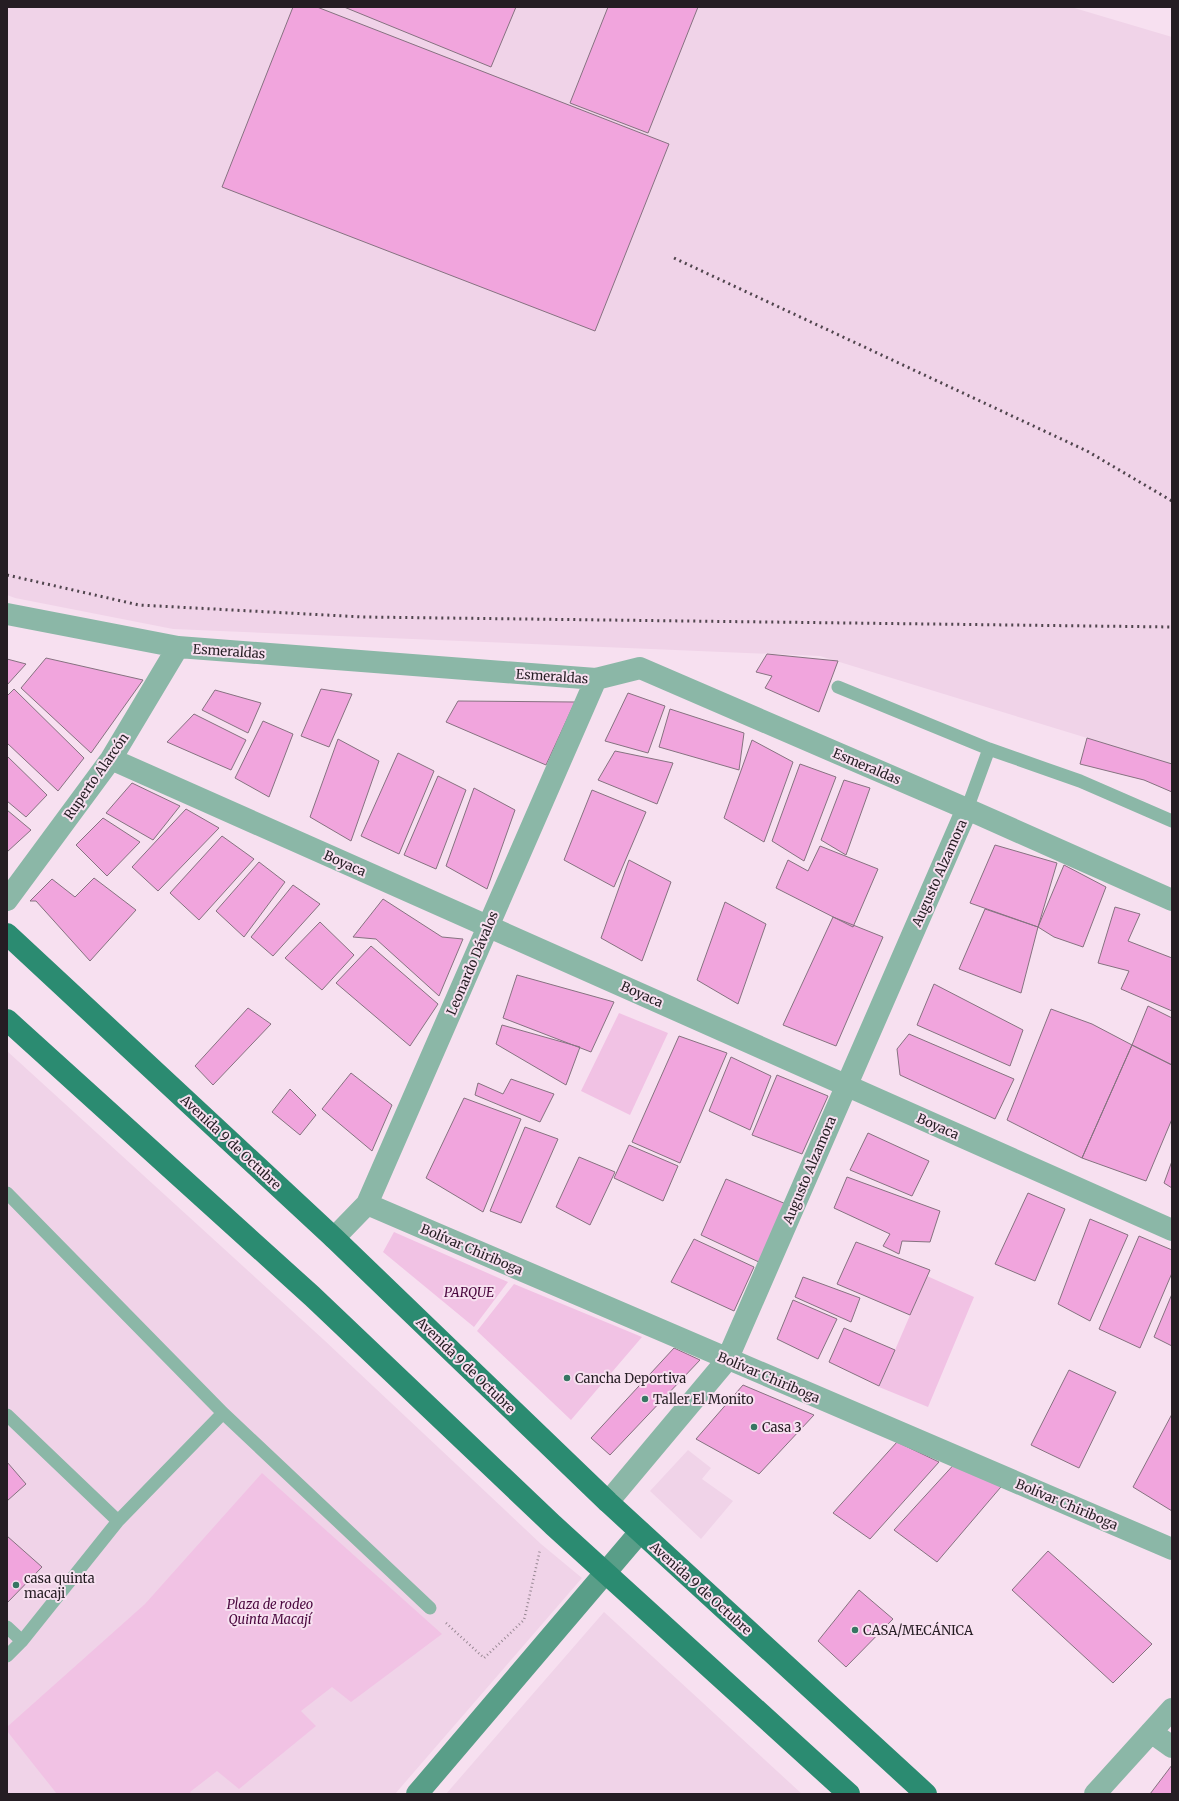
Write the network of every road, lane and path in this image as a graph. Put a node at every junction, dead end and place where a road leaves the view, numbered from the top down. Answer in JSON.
{"nodes":[{"id":1,"x":7,"y":614,"type":"edge"},
{"id":2,"x":178,"y":647,"type":"junction"},
{"id":3,"x":596,"y":679,"type":"junction"},
{"id":4,"x":838,"y":687,"type":"dead end"},
{"id":5,"x":990,"y":749,"type":"junction"},
{"id":6,"x":111,"y":760,"type":"junction"},
{"id":7,"x":967,"y":810,"type":"junction"},
{"id":8,"x":1172,"y":821,"type":"edge"},
{"id":9,"x":7,"y":900,"type":"edge"},
{"id":10,"x":1172,"y":900,"type":"edge"},
{"id":11,"x":488,"y":926,"type":"junction"},
{"id":12,"x":7,"y":934,"type":"edge"},
{"id":13,"x":7,"y":1020,"type":"edge"},
{"id":14,"x":846,"y":1085,"type":"junction"},
{"id":15,"x":7,"y":1193,"type":"edge"},
{"id":16,"x":367,"y":1204,"type":"junction"},
{"id":17,"x":1172,"y":1230,"type":"edge"},
{"id":18,"x":334,"y":1238,"type":"junction"},
{"id":19,"x":727,"y":1360,"type":"junction"},
{"id":20,"x":223,"y":1413,"type":"junction"},
{"id":21,"x":7,"y":1415,"type":"edge"},
{"id":22,"x":608,"y":1502,"type":"junction"},
{"id":23,"x":118,"y":1521,"type":"junction"},
{"id":24,"x":553,"y":1525,"type":"junction"},
{"id":25,"x":640,"y":1532,"type":"junction"},
{"id":26,"x":1172,"y":1549,"type":"edge"},
{"id":27,"x":605,"y":1572,"type":"junction"},
{"id":28,"x":430,"y":1608,"type":"joint"},
{"id":29,"x":7,"y":1627,"type":"edge"},
{"id":30,"x":22,"y":1641,"type":"junction"},
{"id":31,"x":7,"y":1656,"type":"edge"},
{"id":32,"x":1172,"y":1709,"type":"edge"},
{"id":33,"x":1151,"y":1732,"type":"junction"},
{"id":34,"x":1172,"y":1747,"type":"edge"},
{"id":35,"x":417,"y":1794,"type":"edge"},
{"id":36,"x":849,"y":1794,"type":"edge"},
{"id":37,"x":926,"y":1794,"type":"edge"},
{"id":38,"x":1095,"y":1794,"type":"edge"}],
"edges":[{"from":1,"to":2,"type":"street","name":"Esmeraldas"},
{"from":2,"to":3,"type":"street","name":"Esmeraldas"},
{"from":2,"to":6,"type":"street","name":"Ruperto Alarcón"},
{"from":3,"to":7,"type":"street","name":"Esmeraldas"},
{"from":3,"to":11,"type":"street","name":"Leonardo Dávalos"},
{"from":4,"to":5,"type":"lane"},
{"from":5,"to":7,"type":"lane"},
{"from":5,"to":8,"type":"lane"},
{"from":6,"to":9,"type":"street","name":"Ruperto Alarcón"},
{"from":6,"to":11,"type":"street","name":"Boyaca"},
{"from":7,"to":10,"type":"street","name":"Esmeraldas"},
{"from":7,"to":14,"type":"street","name":"Augusto Alzamora"},
{"from":11,"to":14,"type":"street","name":"Boyaca"},
{"from":11,"to":16,"type":"street","name":"Leonardo Dávalos"},
{"from":12,"to":18,"type":"main road","name":"Avenida 9 de Octubre"},
{"from":13,"to":24,"type":"main road"},
{"from":14,"to":17,"type":"street","name":"Boyaca"},
{"from":14,"to":19,"type":"street","name":"Augusto Alzamora"},
{"from":15,"to":20,"type":"lane"},
{"from":16,"to":18,"type":"street","name":"Leonardo Dávalos"},
{"from":16,"to":19,"type":"street","name":"Bolívar Chiriboga"},
{"from":18,"to":22,"type":"main road","name":"Avenida 9 de Octubre"},
{"from":19,"to":22,"type":"street","name":"Augusto Alzamora"},
{"from":19,"to":26,"type":"street","name":"Bolívar Chiriboga"},
{"from":20,"to":23,"type":"lane"},
{"from":20,"to":28,"type":"lane"},
{"from":21,"to":23,"type":"lane"},
{"from":22,"to":25,"type":"main road","name":"Avenida 9 de Octubre"},
{"from":23,"to":30,"type":"lane"},
{"from":24,"to":27,"type":"main road"},
{"from":24,"to":28,"type":"path"},
{"from":25,"to":27,"type":"street"},
{"from":25,"to":37,"type":"main road","name":"Avenida 9 de Octubre"},
{"from":27,"to":35,"type":"street"},
{"from":27,"to":36,"type":"main road"},
{"from":29,"to":30,"type":"lane"},
{"from":30,"to":31,"type":"lane"},
{"from":32,"to":33,"type":"street"},
{"from":33,"to":34,"type":"street"},
{"from":33,"to":38,"type":"street"}]}
